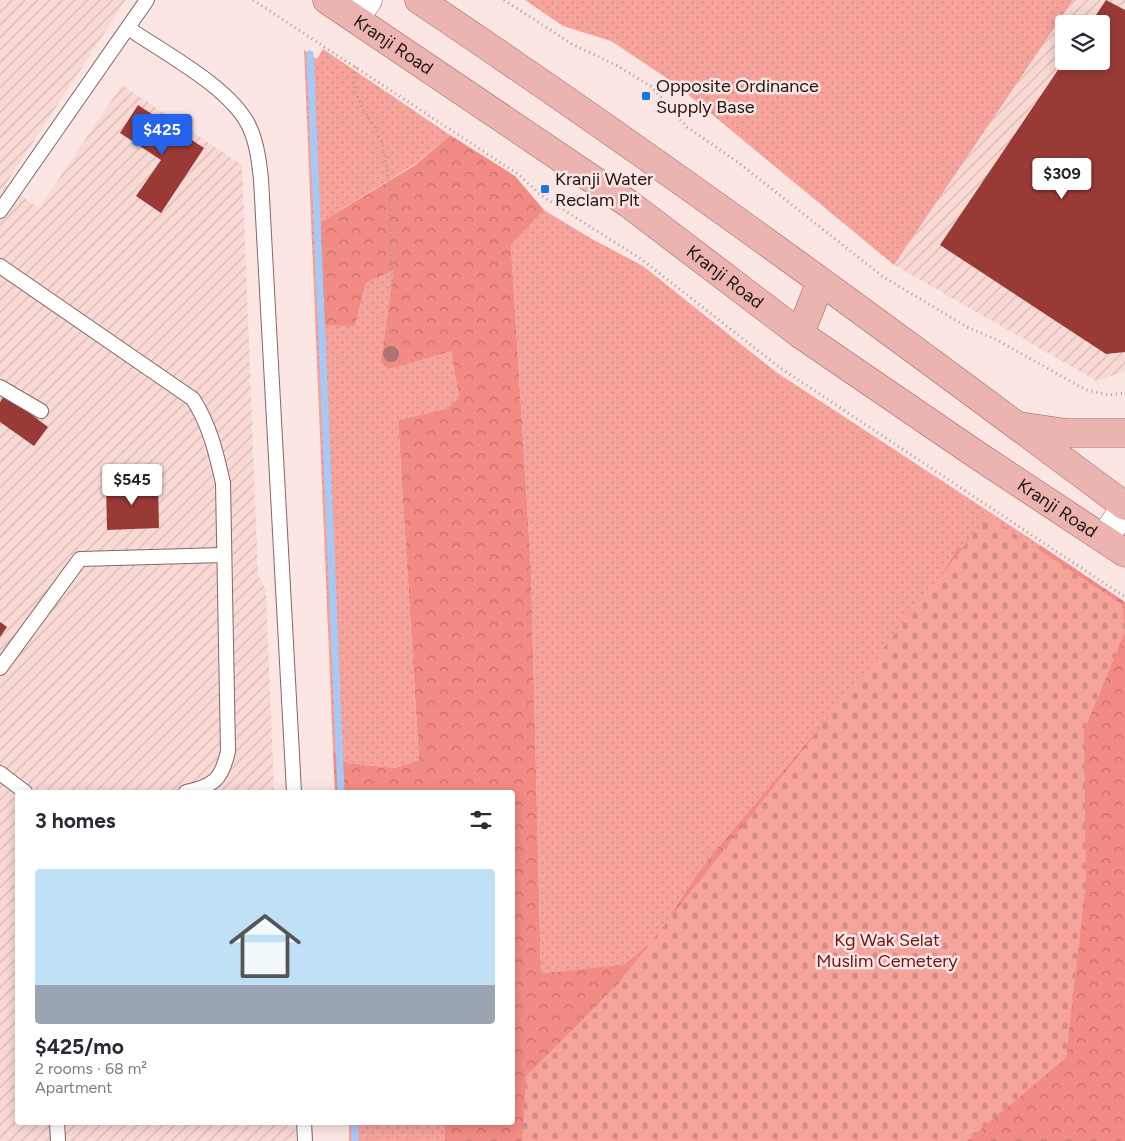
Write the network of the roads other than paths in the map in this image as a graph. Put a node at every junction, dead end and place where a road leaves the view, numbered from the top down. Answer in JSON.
{"nodes":[{"id":1,"x":147,"y":0,"type":"edge"},
{"id":2,"x":327,"y":0,"type":"edge"},
{"id":3,"x":419,"y":0,"type":"edge"},
{"id":4,"x":447,"y":0,"type":"edge"},
{"id":5,"x":361,"y":9,"type":"edge"},
{"id":6,"x":128,"y":28,"type":"junction"},
{"id":7,"x":464,"y":30,"type":"junction"},
{"id":8,"x":0,"y":211,"type":"edge"},
{"id":9,"x":0,"y":266,"type":"edge"},
{"id":10,"x":820,"y":283,"type":"junction"},
{"id":11,"x":800,"y":334,"type":"junction"},
{"id":12,"x":0,"y":387,"type":"edge"},
{"id":13,"x":41,"y":411,"type":"dead end"},
{"id":14,"x":1018,"y":426,"type":"junction"},
{"id":15,"x":1125,"y":433,"type":"edge"},
{"id":16,"x":1125,"y":507,"type":"edge"},
{"id":17,"x":1114,"y":546,"type":"edge"},
{"id":18,"x":224,"y":555,"type":"junction"},
{"id":19,"x":0,"y":668,"type":"edge"},
{"id":20,"x":0,"y":774,"type":"edge"},
{"id":21,"x":22,"y":790,"type":"edge"},
{"id":22,"x":192,"y":790,"type":"edge"},
{"id":23,"x":294,"y":790,"type":"edge"},
{"id":24,"x":57,"y":1125,"type":"edge"},
{"id":25,"x":304,"y":1125,"type":"edge"},
{"id":26,"x":58,"y":1141,"type":"edge"},
{"id":27,"x":305,"y":1141,"type":"edge"}],
"edges":[{"from":1,"to":6,"type":"lane"},
{"from":2,"to":5,"type":"main road","name":"Kranji Road"},
{"from":3,"to":7,"type":"main road"},
{"from":4,"to":7,"type":"main road"},
{"from":5,"to":11,"type":"main road","name":"Kranji Road"},
{"from":6,"to":8,"type":"lane"},
{"from":6,"to":23,"type":"lane"},
{"from":7,"to":10,"type":"main road"},
{"from":9,"to":18,"type":"lane"},
{"from":10,"to":11,"type":"main road"},
{"from":10,"to":14,"type":"main road"},
{"from":11,"to":17,"type":"main road","name":"Kranji Road"},
{"from":12,"to":13,"type":"lane"},
{"from":14,"to":15,"type":"main road"},
{"from":14,"to":16,"type":"main road"},
{"from":16,"to":17,"type":"street"},
{"from":18,"to":19,"type":"lane"},
{"from":18,"to":22,"type":"lane"},
{"from":20,"to":21,"type":"lane"},
{"from":24,"to":26,"type":"lane"},
{"from":25,"to":27,"type":"lane"}]}
